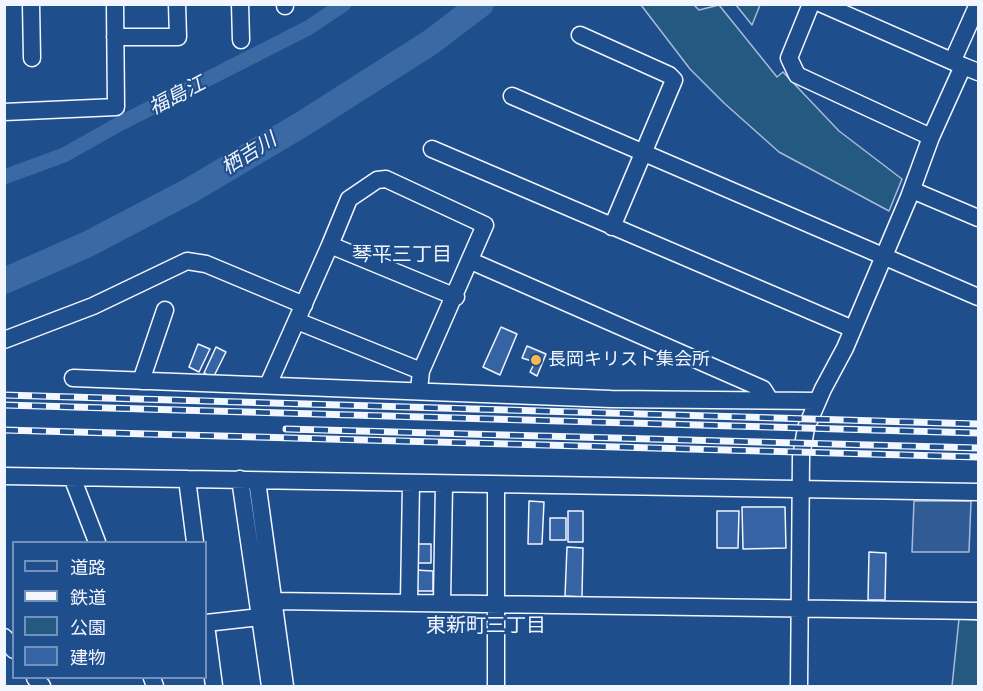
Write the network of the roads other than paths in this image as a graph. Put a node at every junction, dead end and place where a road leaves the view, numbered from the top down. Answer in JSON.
{"nodes":[{"id":1,"x":31,"y":4,"type":"edge"},
{"id":2,"x":115,"y":4,"type":"edge"},
{"id":3,"x":177,"y":4,"type":"edge"},
{"id":4,"x":240,"y":4,"type":"edge"},
{"id":5,"x":811,"y":4,"type":"edge"},
{"id":6,"x":822,"y":4,"type":"edge"},
{"id":7,"x":978,"y":4,"type":"edge"},
{"id":8,"x":580,"y":35,"type":"dead end"},
{"id":9,"x":115,"y":37,"type":"junction"},
{"id":10,"x":241,"y":40,"type":"dead end"},
{"id":11,"x":32,"y":58,"type":"dead end"},
{"id":12,"x":965,"y":66,"type":"edge"},
{"id":13,"x":512,"y":96,"type":"dead end"},
{"id":14,"x":4,"y":112,"type":"edge"},
{"id":15,"x":931,"y":136,"type":"junction"},
{"id":16,"x":432,"y":149,"type":"dead end"},
{"id":17,"x":643,"y":154,"type":"junction"},
{"id":18,"x":912,"y":190,"type":"junction"},
{"id":19,"x":978,"y":218,"type":"edge"},
{"id":20,"x":612,"y":227,"type":"junction"},
{"id":21,"x":330,"y":245,"type":"junction"},
{"id":22,"x":884,"y":256,"type":"junction"},
{"id":23,"x":471,"y":261,"type":"junction"},
{"id":24,"x":456,"y":297,"type":"junction"},
{"id":25,"x":978,"y":297,"type":"edge"},
{"id":26,"x":304,"y":305,"type":"junction"},
{"id":27,"x":165,"y":310,"type":"dead end"},
{"id":28,"x":297,"y":321,"type":"junction"},
{"id":29,"x":853,"y":329,"type":"junction"},
{"id":30,"x":4,"y":340,"type":"edge"},
{"id":31,"x":422,"y":371,"type":"junction"},
{"id":32,"x":73,"y":378,"type":"dead end"},
{"id":33,"x":141,"y":381,"type":"junction"},
{"id":34,"x":268,"y":385,"type":"junction"},
{"id":35,"x":419,"y":390,"type":"junction"},
{"id":36,"x":770,"y":400,"type":"junction"},
{"id":37,"x":817,"y":401,"type":"junction"},
{"id":38,"x":4,"y":476,"type":"edge"},
{"id":39,"x":72,"y":477,"type":"junction"},
{"id":40,"x":187,"y":479,"type":"junction"},
{"id":41,"x":248,"y":480,"type":"junction"},
{"id":42,"x":411,"y":483,"type":"junction"},
{"id":43,"x":444,"y":484,"type":"junction"},
{"id":44,"x":496,"y":486,"type":"junction"},
{"id":45,"x":802,"y":490,"type":"junction"},
{"id":46,"x":978,"y":492,"type":"edge"},
{"id":47,"x":96,"y":541,"type":"edge"},
{"id":48,"x":195,"y":541,"type":"edge"},
{"id":49,"x":273,"y":600,"type":"junction"},
{"id":50,"x":409,"y":601,"type":"junction"},
{"id":51,"x":442,"y":602,"type":"junction"},
{"id":52,"x":495,"y":603,"type":"junction"},
{"id":53,"x":801,"y":608,"type":"junction"},
{"id":54,"x":978,"y":611,"type":"edge"},
{"id":55,"x":260,"y":617,"type":"junction"},
{"id":56,"x":207,"y":624,"type":"edge"},
{"id":57,"x":207,"y":632,"type":"edge"},
{"id":58,"x":214,"y":687,"type":"edge"},
{"id":59,"x":270,"y":687,"type":"edge"},
{"id":60,"x":285,"y":687,"type":"edge"},
{"id":61,"x":496,"y":687,"type":"edge"},
{"id":62,"x":799,"y":687,"type":"edge"}],
"edges":[{"from":1,"to":11,"type":"street"},
{"from":2,"to":9,"type":"street"},
{"from":3,"to":9,"type":"street"},
{"from":4,"to":10,"type":"street"},
{"from":5,"to":15,"type":"street"},
{"from":6,"to":12,"type":"street"},
{"from":7,"to":12,"type":"street"},
{"from":8,"to":17,"type":"street"},
{"from":9,"to":14,"type":"street"},
{"from":12,"to":15,"type":"street"},
{"from":13,"to":17,"type":"street"},
{"from":15,"to":18,"type":"street"},
{"from":16,"to":20,"type":"street"},
{"from":17,"to":20,"type":"street"},
{"from":17,"to":22,"type":"street"},
{"from":18,"to":19,"type":"street"},
{"from":18,"to":22,"type":"street"},
{"from":20,"to":29,"type":"street"},
{"from":21,"to":23,"type":"street"},
{"from":21,"to":24,"type":"street"},
{"from":21,"to":26,"type":"street"},
{"from":22,"to":25,"type":"street"},
{"from":22,"to":29,"type":"street"},
{"from":23,"to":24,"type":"street"},
{"from":23,"to":36,"type":"street"},
{"from":24,"to":31,"type":"street"},
{"from":26,"to":28,"type":"street"},
{"from":26,"to":30,"type":"street"},
{"from":27,"to":33,"type":"street"},
{"from":28,"to":31,"type":"street"},
{"from":28,"to":34,"type":"street"},
{"from":29,"to":37,"type":"street"},
{"from":31,"to":35,"type":"street"},
{"from":32,"to":33,"type":"street"},
{"from":33,"to":34,"type":"street"},
{"from":34,"to":35,"type":"street"},
{"from":35,"to":36,"type":"street"},
{"from":36,"to":37,"type":"street"},
{"from":37,"to":45,"type":"street"},
{"from":38,"to":39,"type":"street"},
{"from":39,"to":40,"type":"street"},
{"from":39,"to":47,"type":"street"},
{"from":40,"to":41,"type":"street"},
{"from":40,"to":48,"type":"street"},
{"from":41,"to":42,"type":"street"},
{"from":41,"to":49,"type":"street"},
{"from":41,"to":55,"type":"street"},
{"from":42,"to":43,"type":"street"},
{"from":42,"to":50,"type":"street"},
{"from":43,"to":44,"type":"street"},
{"from":43,"to":51,"type":"street"},
{"from":44,"to":45,"type":"street"},
{"from":44,"to":52,"type":"street"},
{"from":45,"to":46,"type":"street"},
{"from":45,"to":53,"type":"street"},
{"from":49,"to":50,"type":"street"},
{"from":49,"to":60,"type":"street"},
{"from":50,"to":51,"type":"street"},
{"from":51,"to":52,"type":"street"},
{"from":52,"to":53,"type":"street"},
{"from":52,"to":61,"type":"street"},
{"from":53,"to":54,"type":"street"},
{"from":53,"to":62,"type":"street"},
{"from":55,"to":56,"type":"street"},
{"from":55,"to":59,"type":"street"},
{"from":57,"to":58,"type":"street"}]}
